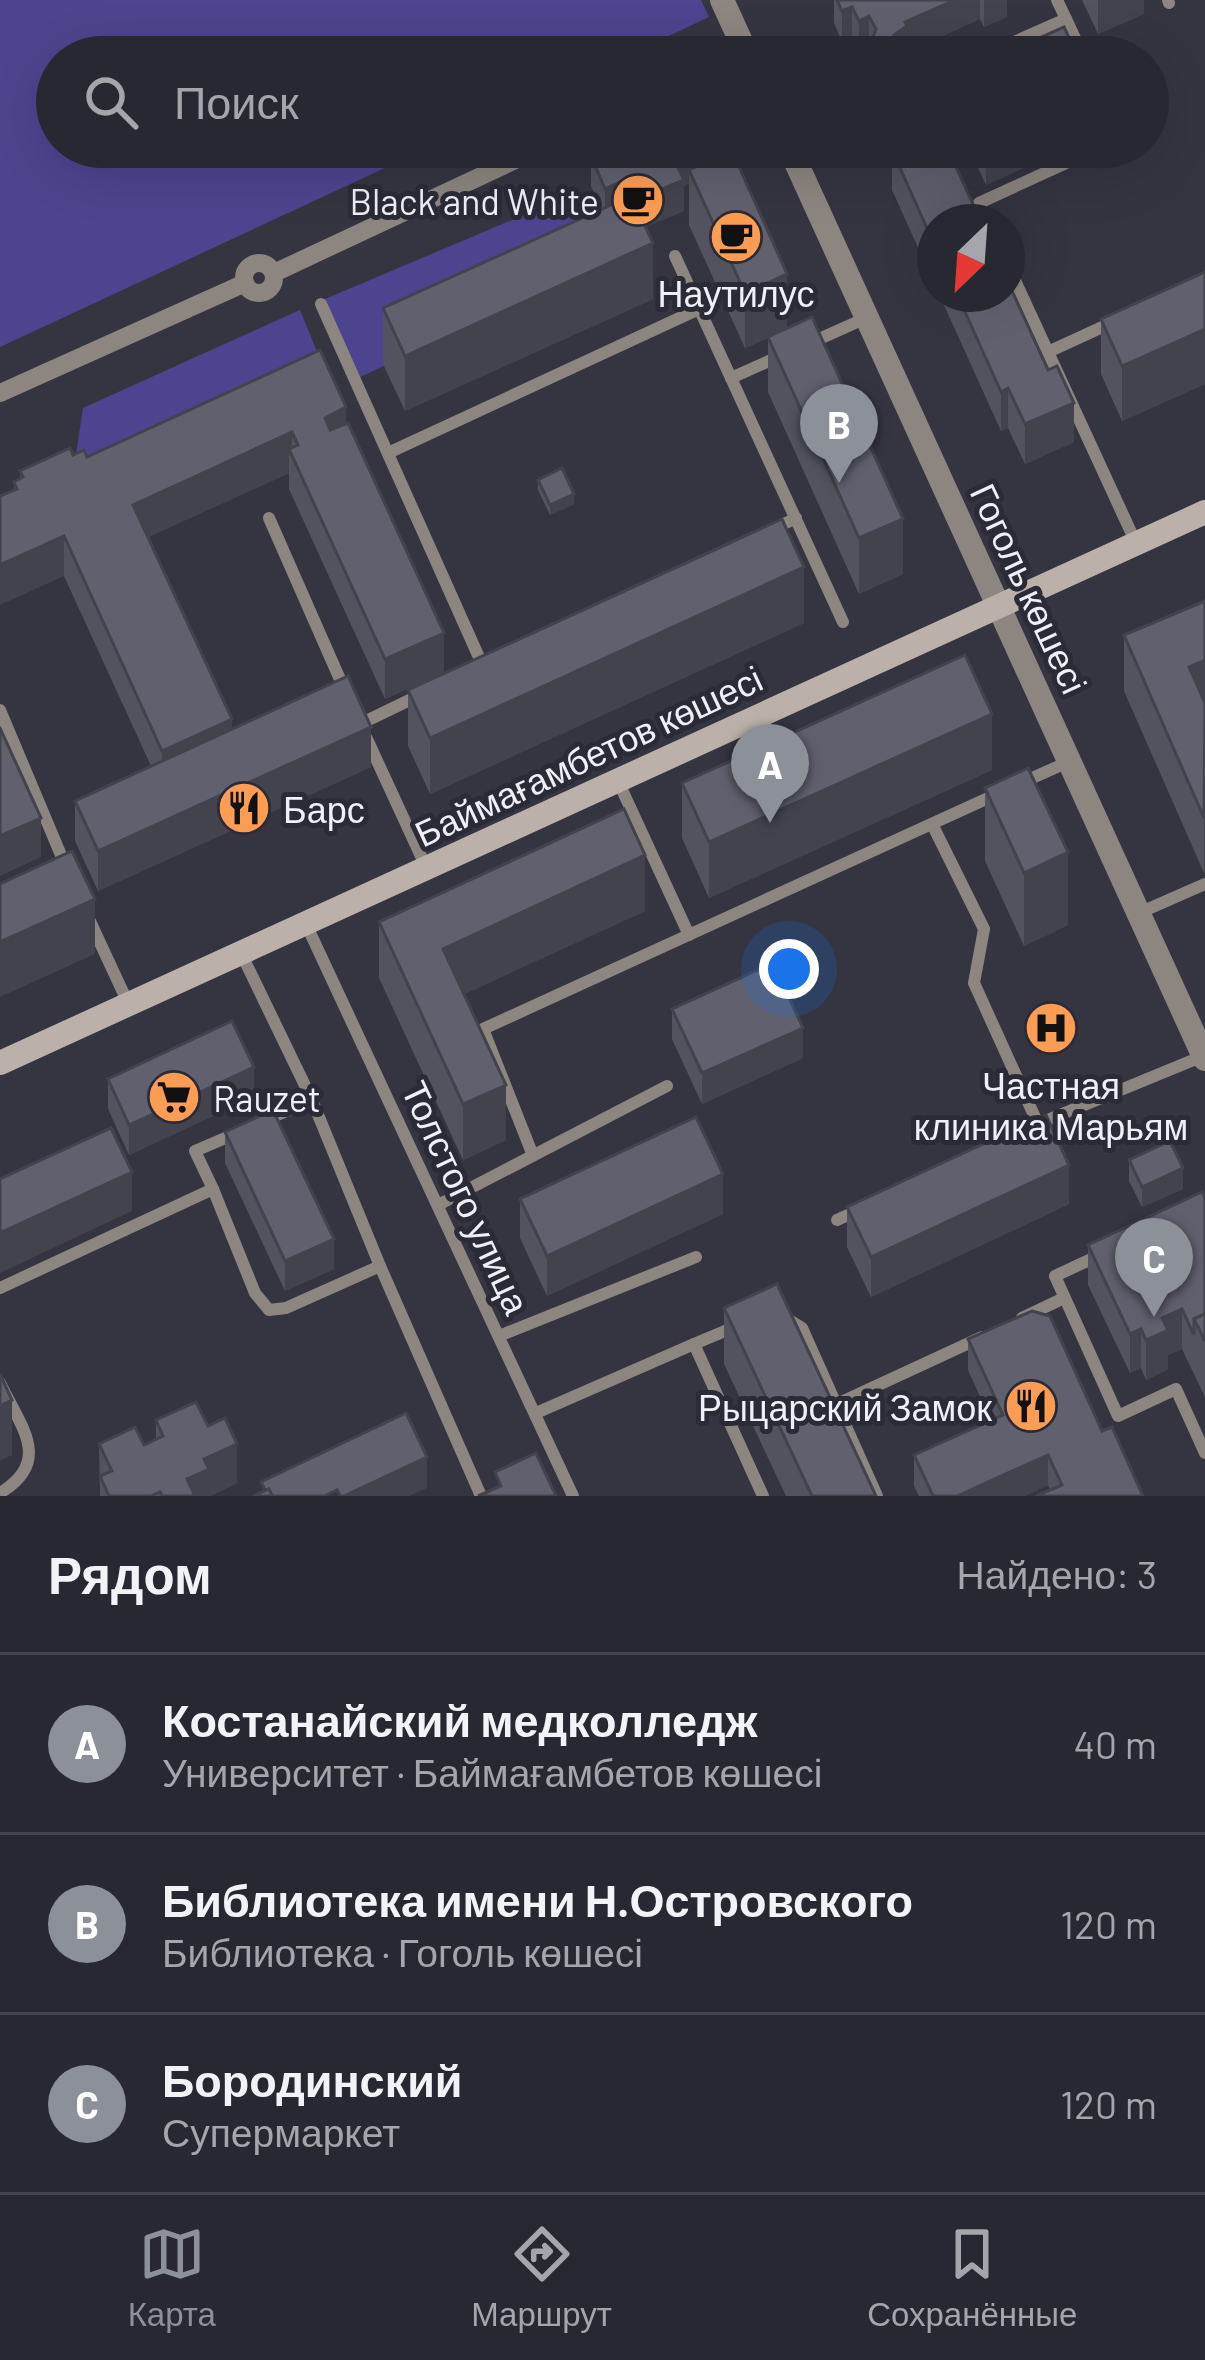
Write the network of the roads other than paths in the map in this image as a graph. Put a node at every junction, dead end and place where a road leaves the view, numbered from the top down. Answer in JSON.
{"nodes":[{"id":1,"x":722,"y":0,"type":"edge"},
{"id":2,"x":1057,"y":0,"type":"edge"},
{"id":3,"x":1066,"y":19,"type":"junction"},
{"id":4,"x":736,"y":36,"type":"edge"},
{"id":5,"x":1028,"y":36,"type":"edge"},
{"id":6,"x":1074,"y":36,"type":"edge"},
{"id":7,"x":498,"y":168,"type":"edge"},
{"id":8,"x":799,"y":168,"type":"edge"},
{"id":9,"x":1055,"y":168,"type":"edge"},
{"id":10,"x":979,"y":204,"type":"edge"},
{"id":11,"x":675,"y":256,"type":"dead end"},
{"id":12,"x":1025,"y":302,"type":"edge"},
{"id":13,"x":321,"y":304,"type":"dead end"},
{"id":14,"x":699,"y":309,"type":"junction"},
{"id":15,"x":1126,"y":316,"type":"edge"},
{"id":16,"x":867,"y":318,"type":"junction"},
{"id":17,"x":1048,"y":352,"type":"junction"},
{"id":18,"x":731,"y":378,"type":"junction"},
{"id":19,"x":0,"y":393,"type":"edge"},
{"id":20,"x":388,"y":453,"type":"junction"},
{"id":21,"x":1205,"y":512,"type":"edge"},
{"id":22,"x":269,"y":518,"type":"dead end"},
{"id":23,"x":796,"y":518,"type":"junction"},
{"id":24,"x":754,"y":538,"type":"edge"},
{"id":25,"x":1136,"y":544,"type":"junction"},
{"id":26,"x":999,"y":607,"type":"junction"},
{"id":27,"x":843,"y":622,"type":"dead end"},
{"id":28,"x":503,"y":655,"type":"edge"},
{"id":29,"x":482,"y":664,"type":"junction"},
{"id":30,"x":462,"y":674,"type":"edge"},
{"id":31,"x":442,"y":684,"type":"edge"},
{"id":32,"x":0,"y":710,"type":"edge"},
{"id":33,"x":360,"y":724,"type":"junction"},
{"id":34,"x":1070,"y":761,"type":"junction"},
{"id":35,"x":618,"y":781,"type":"junction"},
{"id":36,"x":932,"y":824,"type":"junction"},
{"id":37,"x":426,"y":868,"type":"junction"},
{"id":38,"x":72,"y":880,"type":"edge"},
{"id":39,"x":1205,"y":884,"type":"edge"},
{"id":40,"x":81,"y":900,"type":"edge"},
{"id":41,"x":1138,"y":913,"type":"junction"},
{"id":42,"x":306,"y":924,"type":"junction"},
{"id":43,"x":689,"y":934,"type":"junction"},
{"id":44,"x":241,"y":953,"type":"junction"},
{"id":45,"x":129,"y":1004,"type":"junction"},
{"id":46,"x":1204,"y":1057,"type":"edge"},
{"id":47,"x":0,"y":1063,"type":"edge"},
{"id":48,"x":667,"y":1086,"type":"dead end"},
{"id":49,"x":312,"y":1100,"type":"junction"},
{"id":50,"x":1038,"y":1124,"type":"junction"},
{"id":51,"x":1018,"y":1134,"type":"edge"},
{"id":52,"x":532,"y":1153,"type":"junction"},
{"id":53,"x":213,"y":1189,"type":"junction"},
{"id":54,"x":877,"y":1201,"type":"edge"},
{"id":55,"x":438,"y":1205,"type":"junction"},
{"id":56,"x":837,"y":1220,"type":"dead end"},
{"id":57,"x":1119,"y":1246,"type":"edge"},
{"id":58,"x":696,"y":1257,"type":"dead end"},
{"id":59,"x":380,"y":1266,"type":"junction"},
{"id":60,"x":0,"y":1288,"type":"edge"},
{"id":61,"x":1064,"y":1298,"type":"junction"},
{"id":62,"x":772,"y":1312,"type":"edge"},
{"id":63,"x":752,"y":1320,"type":"edge"},
{"id":64,"x":500,"y":1336,"type":"junction"},
{"id":65,"x":694,"y":1344,"type":"junction"},
{"id":66,"x":0,"y":1383,"type":"edge"},
{"id":67,"x":835,"y":1406,"type":"junction"},
{"id":68,"x":536,"y":1413,"type":"junction"},
{"id":69,"x":551,"y":1448,"type":"junction"},
{"id":70,"x":1205,"y":1453,"type":"edge"},
{"id":71,"x":532,"y":1456,"type":"edge"},
{"id":72,"x":494,"y":1474,"type":"edge"},
{"id":73,"x":478,"y":1490,"type":"edge"},
{"id":74,"x":0,"y":1493,"type":"edge"},
{"id":75,"x":573,"y":1496,"type":"edge"},
{"id":76,"x":764,"y":1496,"type":"edge"},
{"id":77,"x":878,"y":1496,"type":"edge"}],
"edges":[{"from":1,"to":4,"type":"street"},
{"from":2,"to":3,"type":"lane"},
{"from":3,"to":5,"type":"lane"},
{"from":3,"to":6,"type":"lane"},
{"from":7,"to":19,"type":"street"},
{"from":8,"to":16,"type":"street","name":"Гоголь көшесі"},
{"from":9,"to":10,"type":"lane"},
{"from":11,"to":14,"type":"lane"},
{"from":12,"to":17,"type":"lane"},
{"from":13,"to":20,"type":"lane"},
{"from":14,"to":18,"type":"lane"},
{"from":14,"to":20,"type":"lane"},
{"from":15,"to":17,"type":"lane"},
{"from":16,"to":18,"type":"lane"},
{"from":16,"to":26,"type":"street","name":"Гоголь көшесі"},
{"from":17,"to":25,"type":"lane"},
{"from":18,"to":23,"type":"lane"},
{"from":20,"to":29,"type":"lane"},
{"from":21,"to":25,"type":"main road","name":"Баймағамбетов көшесі"},
{"from":22,"to":33,"type":"lane"},
{"from":23,"to":24,"type":"lane"},
{"from":23,"to":27,"type":"lane"},
{"from":25,"to":26,"type":"main road","name":"Баймағамбетов көшесі"},
{"from":26,"to":34,"type":"street","name":"Гоголь көшесі"},
{"from":26,"to":35,"type":"main road","name":"Баймағамбетов көшесі"},
{"from":28,"to":29,"type":"lane"},
{"from":29,"to":30,"type":"lane"},
{"from":31,"to":33,"type":"lane"},
{"from":32,"to":38,"type":"lane"},
{"from":33,"to":37,"type":"lane"},
{"from":34,"to":36,"type":"lane"},
{"from":34,"to":41,"type":"street","name":"Гоголь көшесі"},
{"from":35,"to":37,"type":"main road","name":"Баймағамбетов көшесі"},
{"from":35,"to":43,"type":"lane"},
{"from":36,"to":43,"type":"lane"},
{"from":36,"to":50,"type":"lane"},
{"from":37,"to":42,"type":"main road","name":"Баймағамбетов көшесі"},
{"from":39,"to":41,"type":"lane"},
{"from":40,"to":45,"type":"lane"},
{"from":41,"to":46,"type":"street","name":"Гоголь көшесі"},
{"from":42,"to":44,"type":"main road","name":"Баймағамбетов көшесі"},
{"from":42,"to":55,"type":"lane","name":"Толстого улица"},
{"from":43,"to":52,"type":"lane"},
{"from":44,"to":45,"type":"main road","name":"Баймағамбетов көшесі"},
{"from":44,"to":49,"type":"lane"},
{"from":45,"to":47,"type":"main road","name":"Баймағамбетов көшесі"},
{"from":46,"to":50,"type":"lane"},
{"from":48,"to":52,"type":"lane"},
{"from":49,"to":53,"type":"lane"},
{"from":49,"to":59,"type":"lane"},
{"from":50,"to":51,"type":"lane"},
{"from":52,"to":55,"type":"lane"},
{"from":53,"to":59,"type":"lane"},
{"from":53,"to":60,"type":"lane"},
{"from":54,"to":56,"type":"lane"},
{"from":55,"to":64,"type":"lane","name":"Толстого улица"},
{"from":57,"to":61,"type":"lane"},
{"from":58,"to":64,"type":"lane"},
{"from":59,"to":73,"type":"lane"},
{"from":61,"to":67,"type":"lane"},
{"from":61,"to":70,"type":"lane"},
{"from":62,"to":67,"type":"lane"},
{"from":63,"to":65,"type":"lane"},
{"from":64,"to":68,"type":"lane","name":"Толстого улица"},
{"from":65,"to":68,"type":"lane"},
{"from":65,"to":76,"type":"lane"},
{"from":66,"to":74,"type":"lane"},
{"from":67,"to":77,"type":"lane"},
{"from":68,"to":69,"type":"lane","name":"Толстого улица"},
{"from":69,"to":71,"type":"lane"},
{"from":69,"to":75,"type":"lane","name":"Толстого улица"},
{"from":72,"to":73,"type":"lane"}]}
